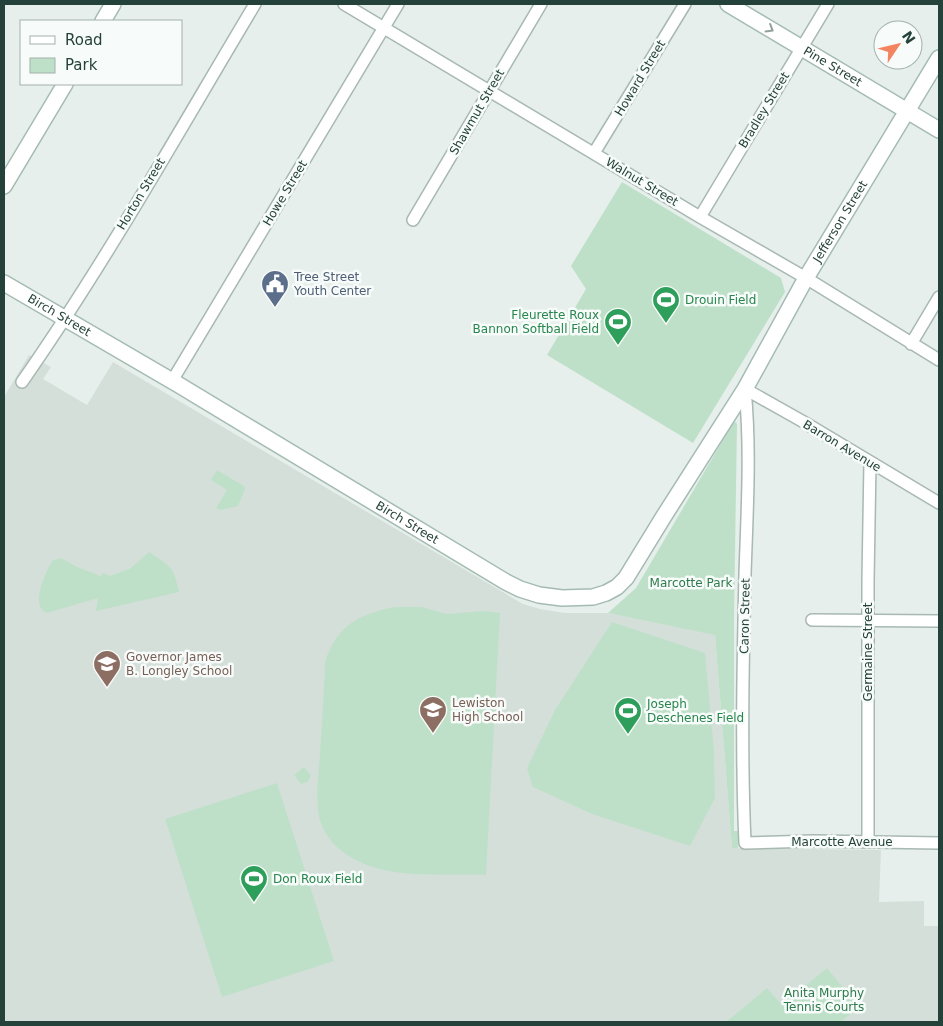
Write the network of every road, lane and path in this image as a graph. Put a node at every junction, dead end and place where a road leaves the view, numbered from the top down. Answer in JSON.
{"nodes":[{"id":1,"x":113,"y":4,"type":"edge"},
{"id":2,"x":255,"y":4,"type":"edge"},
{"id":3,"x":344,"y":4,"type":"edge"},
{"id":4,"x":398,"y":4,"type":"edge"},
{"id":5,"x":541,"y":4,"type":"edge"},
{"id":6,"x":685,"y":4,"type":"edge"},
{"id":7,"x":728,"y":4,"type":"edge"},
{"id":8,"x":828,"y":4,"type":"edge"},
{"id":9,"x":103,"y":20,"type":"edge"},
{"id":10,"x":384,"y":28,"type":"junction"},
{"id":11,"x":802,"y":48,"type":"junction"},
{"id":12,"x":939,"y":58,"type":"edge"},
{"id":13,"x":64,"y":85,"type":"edge"},
{"id":14,"x":490,"y":90,"type":"junction"},
{"id":15,"x":907,"y":111,"type":"junction"},
{"id":16,"x":939,"y":130,"type":"edge"},
{"id":17,"x":594,"y":153,"type":"junction"},
{"id":18,"x":4,"y":186,"type":"edge"},
{"id":19,"x":700,"y":217,"type":"junction"},
{"id":20,"x":413,"y":220,"type":"dead end"},
{"id":21,"x":806,"y":278,"type":"junction"},
{"id":22,"x":4,"y":284,"type":"edge"},
{"id":23,"x":939,"y":297,"type":"edge"},
{"id":24,"x":65,"y":320,"type":"junction"},
{"id":25,"x":911,"y":344,"type":"junction"},
{"id":26,"x":939,"y":360,"type":"edge"},
{"id":27,"x":172,"y":381,"type":"junction"},
{"id":28,"x":22,"y":382,"type":"dead end"},
{"id":29,"x":745,"y":389,"type":"junction"},
{"id":30,"x":870,"y":462,"type":"junction"},
{"id":31,"x":939,"y":503,"type":"edge"},
{"id":32,"x":812,"y":620,"type":"dead end"},
{"id":33,"x":868,"y":621,"type":"junction"},
{"id":34,"x":939,"y":621,"type":"edge"},
{"id":35,"x":868,"y":842,"type":"junction"},
{"id":36,"x":745,"y":843,"type":"joint"},
{"id":37,"x":939,"y":843,"type":"edge"}],
"edges":[{"from":1,"to":9,"type":"street"},
{"from":2,"to":24,"type":"street","name":"Horton Street"},
{"from":3,"to":10,"type":"street","name":"Walnut Street"},
{"from":4,"to":10,"type":"street","name":"Howe Street"},
{"from":5,"to":14,"type":"street","name":"Shawmut Street"},
{"from":6,"to":17,"type":"street","name":"Howard Street"},
{"from":7,"to":11,"type":"street","name":"Pine Street","one_way":true},
{"from":8,"to":11,"type":"street","name":"Bradley Street"},
{"from":10,"to":14,"type":"street","name":"Walnut Street"},
{"from":10,"to":27,"type":"street","name":"Howe Street"},
{"from":11,"to":15,"type":"street","name":"Pine Street"},
{"from":11,"to":19,"type":"street","name":"Bradley Street"},
{"from":12,"to":15,"type":"street","name":"Jefferson Street"},
{"from":13,"to":18,"type":"street"},
{"from":14,"to":17,"type":"street","name":"Walnut Street"},
{"from":14,"to":20,"type":"street","name":"Shawmut Street"},
{"from":15,"to":16,"type":"street","name":"Pine Street"},
{"from":15,"to":21,"type":"street","name":"Jefferson Street"},
{"from":17,"to":19,"type":"street","name":"Walnut Street"},
{"from":19,"to":21,"type":"street","name":"Walnut Street"},
{"from":21,"to":25,"type":"street","name":"Walnut Street"},
{"from":21,"to":29,"type":"street","name":"Jefferson Street"},
{"from":22,"to":24,"type":"street","name":"Birch Street"},
{"from":23,"to":25,"type":"street"},
{"from":24,"to":27,"type":"street","name":"Birch Street"},
{"from":24,"to":28,"type":"street","name":"Horton Street"},
{"from":25,"to":26,"type":"street","name":"Walnut Street"},
{"from":27,"to":29,"type":"street","name":"Birch Street"},
{"from":29,"to":30,"type":"street","name":"Barron Avenue"},
{"from":29,"to":36,"type":"street","name":"Caron Street"},
{"from":30,"to":31,"type":"street","name":"Barron Avenue"},
{"from":30,"to":33,"type":"street","name":"Germaine Street"},
{"from":32,"to":33,"type":"street"},
{"from":33,"to":34,"type":"street"},
{"from":33,"to":35,"type":"street","name":"Germaine Street"},
{"from":35,"to":36,"type":"street","name":"Marcotte Avenue"},
{"from":35,"to":37,"type":"street","name":"Marcotte Avenue"}]}
